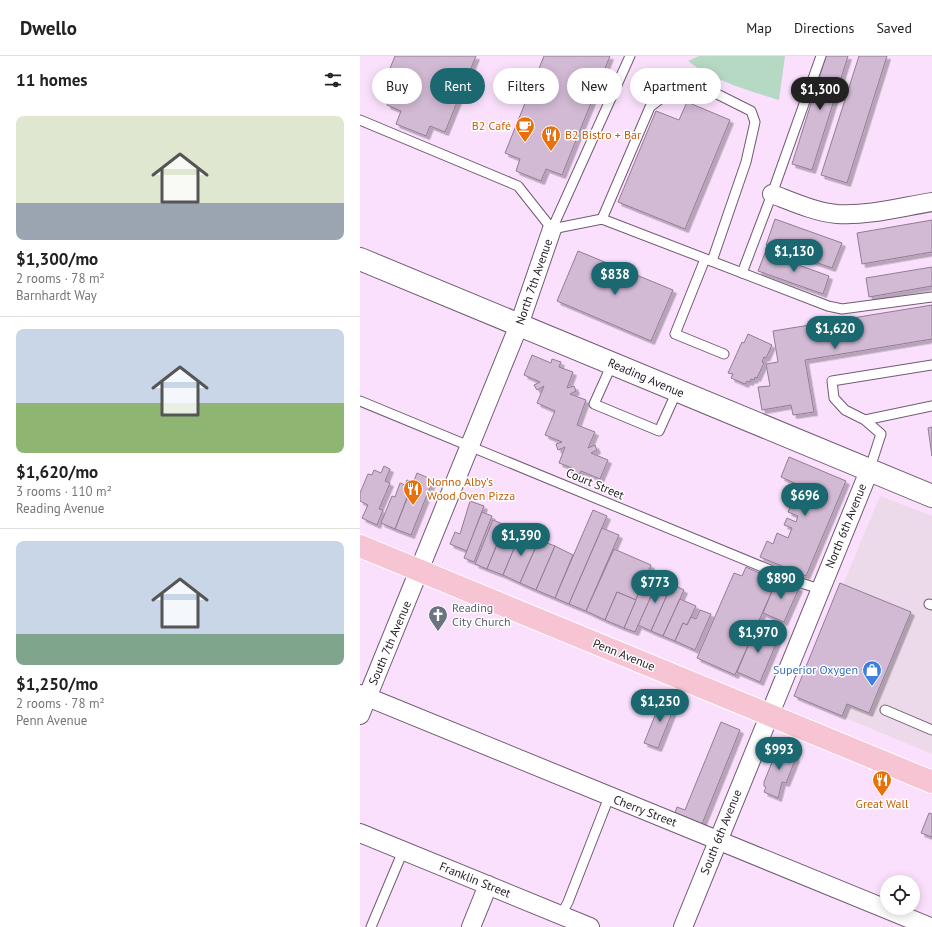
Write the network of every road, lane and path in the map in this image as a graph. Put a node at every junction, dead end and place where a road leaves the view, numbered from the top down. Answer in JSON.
{"nodes":[{"id":1,"x":630,"y":56,"type":"edge"},
{"id":2,"x":821,"y":56,"type":"edge"},
{"id":3,"x":360,"y":120,"type":"edge"},
{"id":4,"x":772,"y":194,"type":"junction"},
{"id":5,"x":932,"y":202,"type":"edge"},
{"id":6,"x":602,"y":219,"type":"junction"},
{"id":7,"x":552,"y":229,"type":"junction"},
{"id":8,"x":360,"y":259,"type":"edge"},
{"id":9,"x":708,"y":260,"type":"junction"},
{"id":10,"x":742,"y":273,"type":"junction"},
{"id":11,"x":932,"y":297,"type":"edge"},
{"id":12,"x":519,"y":325,"type":"junction"},
{"id":13,"x":724,"y":354,"type":"dead end"},
{"id":14,"x":612,"y":364,"type":"junction"},
{"id":15,"x":932,"y":365,"type":"edge"},
{"id":16,"x":677,"y":391,"type":"junction"},
{"id":17,"x":360,"y":401,"type":"edge"},
{"id":18,"x":932,"y":406,"type":"edge"},
{"id":19,"x":865,"y":420,"type":"junction"},
{"id":20,"x":470,"y":446,"type":"junction"},
{"id":21,"x":869,"y":471,"type":"junction"},
{"id":22,"x":932,"y":496,"type":"edge"},
{"id":23,"x":360,"y":546,"type":"edge"},
{"id":24,"x":420,"y":571,"type":"junction"},
{"id":25,"x":820,"y":589,"type":"junction"},
{"id":26,"x":364,"y":696,"type":"edge"},
{"id":27,"x":885,"y":710,"type":"dead end"},
{"id":28,"x":360,"y":715,"type":"edge"},
{"id":29,"x":770,"y":716,"type":"junction"},
{"id":30,"x":932,"y":730,"type":"edge"},
{"id":31,"x":932,"y":782,"type":"edge"},
{"id":32,"x":609,"y":797,"type":"junction"},
{"id":33,"x":360,"y":833,"type":"edge"},
{"id":34,"x":718,"y":839,"type":"junction"},
{"id":35,"x":403,"y":851,"type":"junction"},
{"id":36,"x":488,"y":885,"type":"junction"},
{"id":37,"x":567,"y":920,"type":"edge"},
{"id":38,"x":371,"y":927,"type":"edge"},
{"id":39,"x":471,"y":927,"type":"edge"},
{"id":40,"x":590,"y":927,"type":"edge"},
{"id":41,"x":682,"y":927,"type":"edge"},
{"id":42,"x":930,"y":927,"type":"edge"}],
"edges":[{"from":1,"to":7,"type":"lane"},
{"from":2,"to":4,"type":"lane"},
{"from":3,"to":7,"type":"lane"},
{"from":4,"to":5,"type":"street"},
{"from":4,"to":10,"type":"lane"},
{"from":6,"to":7,"type":"lane","name":"North 7th Avenue"},
{"from":6,"to":9,"type":"lane"},
{"from":6,"to":9,"type":"lane"},
{"from":7,"to":12,"type":"street","name":"North 7th Avenue"},
{"from":8,"to":12,"type":"street","name":"Reading Avenue"},
{"from":9,"to":10,"type":"lane"},
{"from":9,"to":13,"type":"lane"},
{"from":10,"to":11,"type":"lane"},
{"from":12,"to":14,"type":"street","name":"Reading Avenue"},
{"from":12,"to":20,"type":"street","name":"North 7th Avenue"},
{"from":14,"to":16,"type":"street","name":"Reading Avenue"},
{"from":14,"to":16,"type":"lane"},
{"from":15,"to":19,"type":"lane"},
{"from":16,"to":21,"type":"street","name":"Reading Avenue"},
{"from":17,"to":20,"type":"lane","name":"Court Street"},
{"from":18,"to":19,"type":"lane"},
{"from":19,"to":21,"type":"lane"},
{"from":20,"to":24,"type":"street","name":"North 7th Avenue"},
{"from":20,"to":25,"type":"lane","name":"Court Street"},
{"from":21,"to":22,"type":"street","name":"Reading Avenue"},
{"from":21,"to":25,"type":"street","name":"North 6th Avenue"},
{"from":23,"to":24,"type":"main road","name":"Penn Avenue"},
{"from":24,"to":26,"type":"street","name":"South 7th Avenue"},
{"from":24,"to":29,"type":"main road","name":"Penn Avenue"},
{"from":25,"to":29,"type":"street","name":"North 6th Avenue"},
{"from":26,"to":28,"type":"street","name":"South 7th Avenue"},
{"from":26,"to":32,"type":"street","name":"Cherry Street"},
{"from":27,"to":30,"type":"lane"},
{"from":29,"to":31,"type":"main road","name":"Penn Avenue"},
{"from":29,"to":34,"type":"street","name":"South 6th Avenue"},
{"from":32,"to":34,"type":"street","name":"Cherry Street"},
{"from":32,"to":37,"type":"lane"},
{"from":33,"to":35,"type":"street","name":"Franklin Street"},
{"from":34,"to":41,"type":"street","name":"South 6th Avenue"},
{"from":34,"to":42,"type":"street","name":"Cherry Street"},
{"from":35,"to":36,"type":"street","name":"Franklin Street"},
{"from":35,"to":38,"type":"lane"},
{"from":36,"to":37,"type":"street","name":"Franklin Street"},
{"from":36,"to":39,"type":"street"},
{"from":37,"to":40,"type":"street","name":"Franklin Street"}]}
